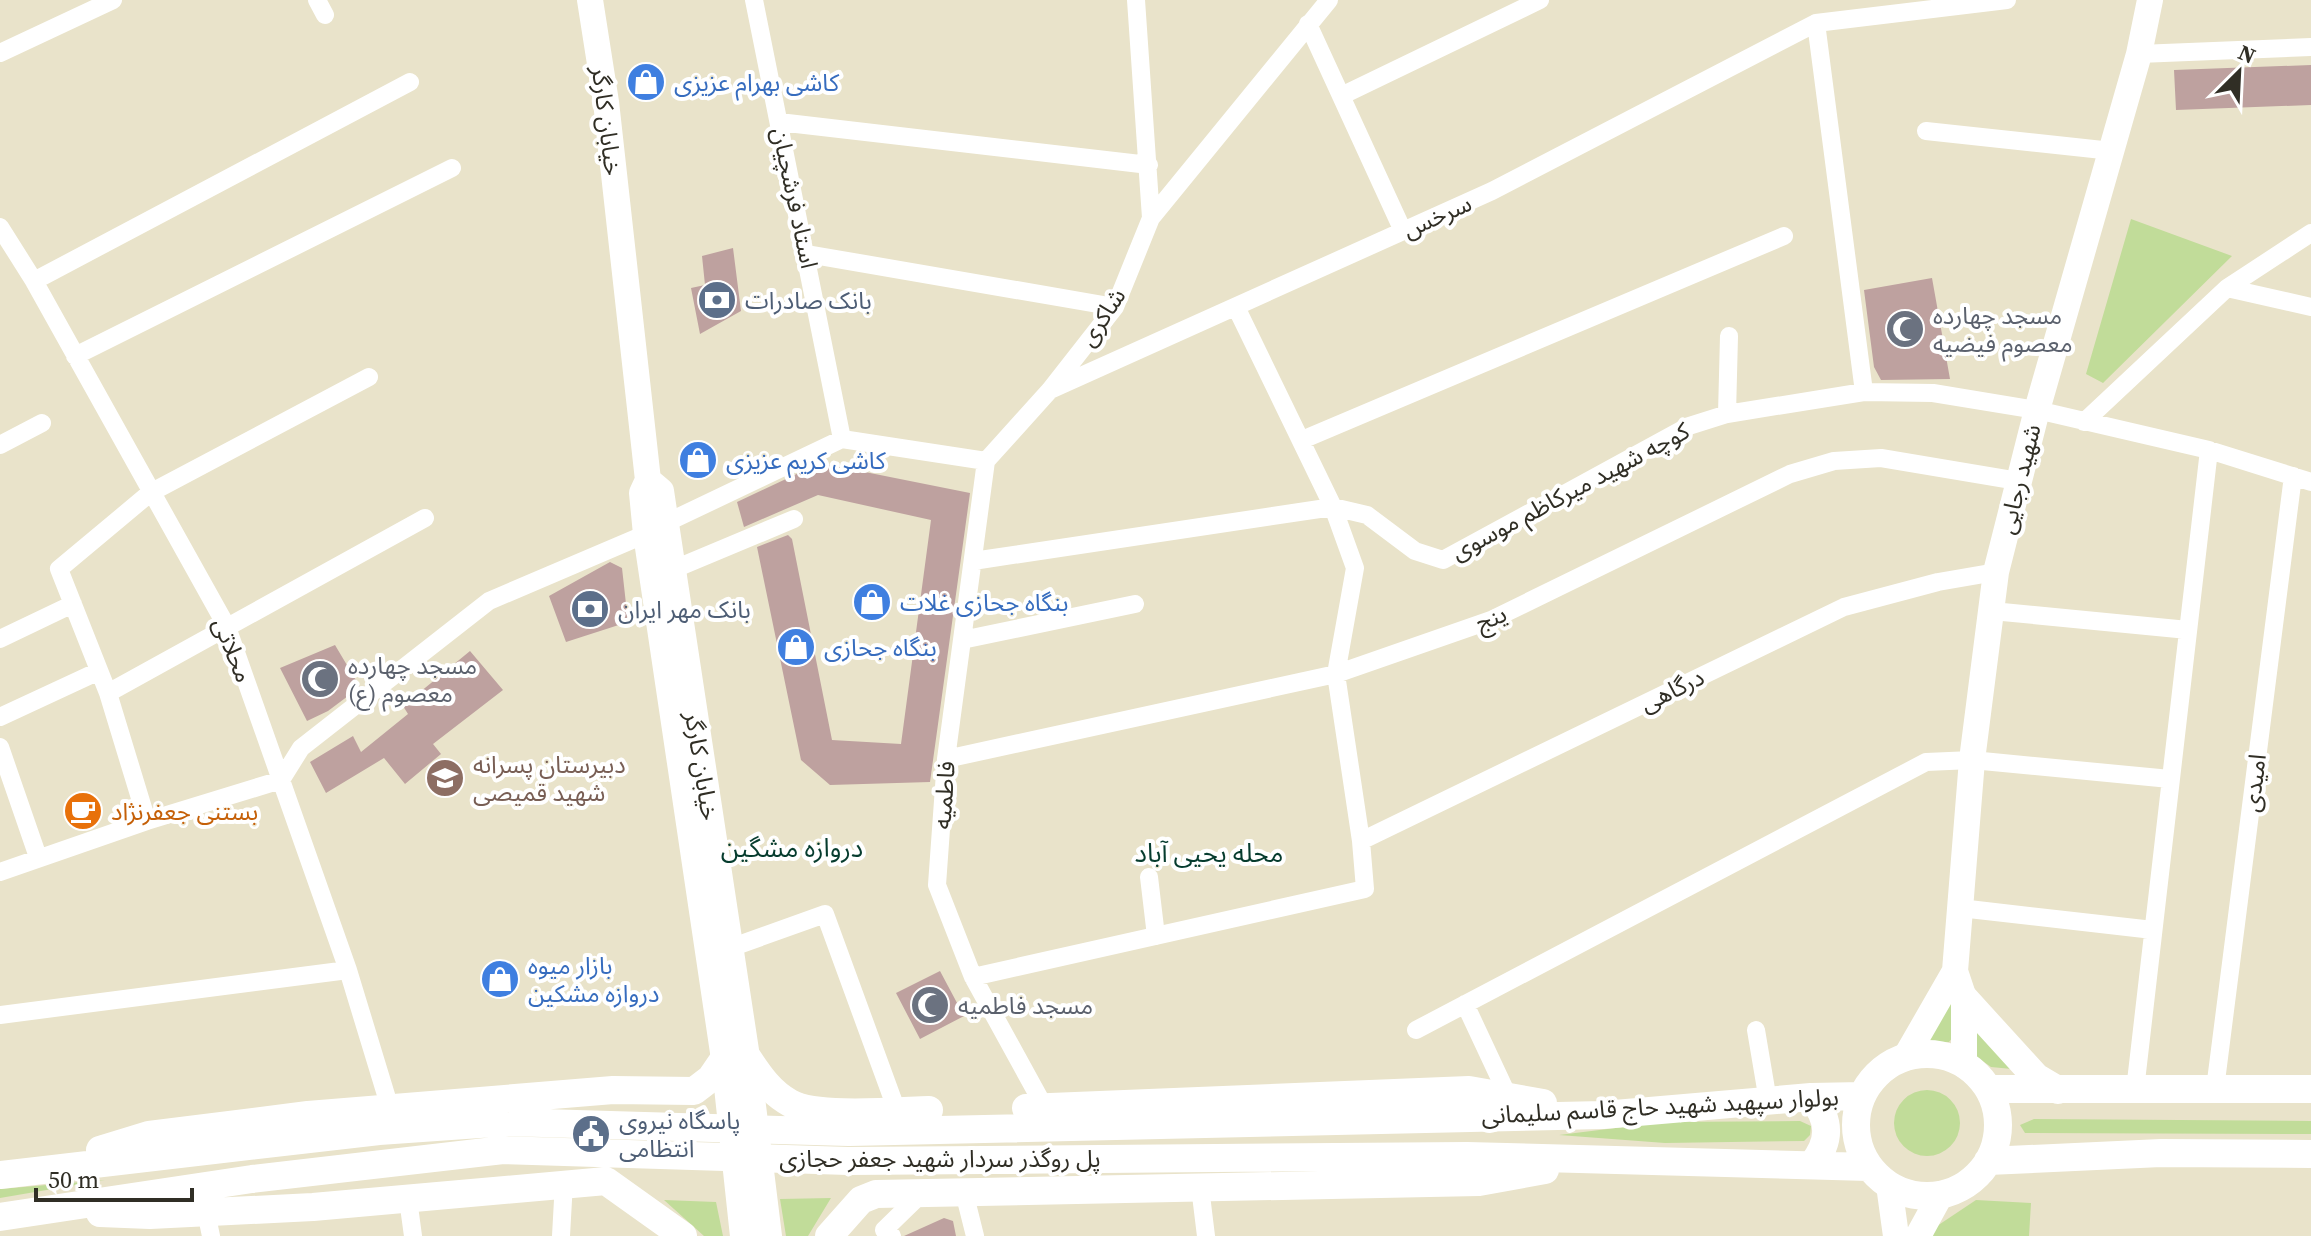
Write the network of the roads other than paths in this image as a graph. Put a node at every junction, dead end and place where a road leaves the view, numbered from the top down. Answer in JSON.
{"nodes":[{"id":1,"x":113,"y":0,"type":"edge"},
{"id":2,"x":590,"y":0,"type":"edge"},
{"id":3,"x":754,"y":0,"type":"edge"},
{"id":4,"x":1135,"y":0,"type":"edge"},
{"id":5,"x":1329,"y":0,"type":"edge"},
{"id":6,"x":1540,"y":0,"type":"edge"},
{"id":7,"x":2007,"y":0,"type":"edge"},
{"id":8,"x":2150,"y":0,"type":"edge"},
{"id":9,"x":1816,"y":23,"type":"junction"},
{"id":10,"x":1308,"y":24,"type":"junction"},
{"id":11,"x":2311,"y":47,"type":"edge"},
{"id":12,"x":0,"y":53,"type":"edge"},
{"id":13,"x":2139,"y":54,"type":"junction"},
{"id":14,"x":410,"y":82,"type":"dead end"},
{"id":15,"x":1341,"y":96,"type":"junction"},
{"id":16,"x":779,"y":122,"type":"junction"},
{"id":17,"x":1926,"y":131,"type":"dead end"},
{"id":18,"x":2112,"y":151,"type":"junction"},
{"id":19,"x":1149,"y":165,"type":"junction"},
{"id":20,"x":452,"y":168,"type":"dead end"},
{"id":21,"x":1151,"y":218,"type":"junction"},
{"id":22,"x":0,"y":227,"type":"edge"},
{"id":23,"x":1403,"y":231,"type":"junction"},
{"id":24,"x":2311,"y":233,"type":"edge"},
{"id":25,"x":1784,"y":236,"type":"dead end"},
{"id":26,"x":807,"y":254,"type":"junction"},
{"id":27,"x":34,"y":281,"type":"junction"},
{"id":28,"x":2227,"y":288,"type":"junction"},
{"id":29,"x":1115,"y":307,"type":"junction"},
{"id":30,"x":1236,"y":307,"type":"junction"},
{"id":31,"x":2311,"y":307,"type":"edge"},
{"id":32,"x":1729,"y":336,"type":"dead end"},
{"id":33,"x":75,"y":356,"type":"junction"},
{"id":34,"x":369,"y":377,"type":"dead end"},
{"id":35,"x":1050,"y":390,"type":"junction"},
{"id":36,"x":1864,"y":392,"type":"junction"},
{"id":37,"x":2037,"y":410,"type":"junction"},
{"id":38,"x":1727,"y":414,"type":"junction"},
{"id":39,"x":2084,"y":422,"type":"junction"},
{"id":40,"x":42,"y":423,"type":"dead end"},
{"id":41,"x":842,"y":439,"type":"junction"},
{"id":42,"x":1302,"y":440,"type":"junction"},
{"id":43,"x":0,"y":445,"type":"edge"},
{"id":44,"x":2209,"y":450,"type":"junction"},
{"id":45,"x":986,"y":461,"type":"junction"},
{"id":46,"x":2293,"y":476,"type":"junction"},
{"id":47,"x":2018,"y":481,"type":"junction"},
{"id":48,"x":2311,"y":482,"type":"edge"},
{"id":49,"x":150,"y":493,"type":"junction"},
{"id":50,"x":1333,"y":507,"type":"junction"},
{"id":51,"x":425,"y":518,"type":"dead end"},
{"id":52,"x":794,"y":519,"type":"dead end"},
{"id":53,"x":656,"y":528,"type":"junction"},
{"id":54,"x":973,"y":561,"type":"junction"},
{"id":55,"x":672,"y":570,"type":"junction"},
{"id":56,"x":1996,"y":572,"type":"junction"},
{"id":57,"x":73,"y":604,"type":"junction"},
{"id":58,"x":1135,"y":604,"type":"dead end"},
{"id":59,"x":1992,"y":611,"type":"junction"},
{"id":60,"x":227,"y":627,"type":"junction"},
{"id":61,"x":2188,"y":630,"type":"junction"},
{"id":62,"x":0,"y":639,"type":"edge"},
{"id":63,"x":962,"y":640,"type":"junction"},
{"id":64,"x":99,"y":671,"type":"junction"},
{"id":65,"x":1336,"y":674,"type":"junction"},
{"id":66,"x":108,"y":693,"type":"junction"},
{"id":67,"x":0,"y":717,"type":"edge"},
{"id":68,"x":0,"y":747,"type":"edge"},
{"id":69,"x":946,"y":759,"type":"junction"},
{"id":70,"x":1972,"y":760,"type":"junction"},
{"id":71,"x":2170,"y":779,"type":"junction"},
{"id":72,"x":281,"y":780,"type":"junction"},
{"id":73,"x":147,"y":821,"type":"junction"},
{"id":74,"x":1361,"y":841,"type":"junction"},
{"id":75,"x":38,"y":857,"type":"junction"},
{"id":76,"x":0,"y":872,"type":"edge"},
{"id":77,"x":1149,"y":877,"type":"dead end"},
{"id":78,"x":1960,"y":908,"type":"junction"},
{"id":79,"x":2153,"y":930,"type":"junction"},
{"id":80,"x":1156,"y":936,"type":"junction"},
{"id":81,"x":730,"y":948,"type":"junction"},
{"id":82,"x":348,"y":970,"type":"junction"},
{"id":83,"x":1955,"y":971,"type":"junction"},
{"id":84,"x":973,"y":977,"type":"junction"},
{"id":85,"x":1964,"y":998,"type":"junction"},
{"id":86,"x":1465,"y":1004,"type":"junction"},
{"id":87,"x":0,"y":1015,"type":"edge"},
{"id":88,"x":1416,"y":1030,"type":"dead end"},
{"id":89,"x":1756,"y":1030,"type":"dead end"},
{"id":90,"x":735,"y":1058,"type":"junction"},
{"id":91,"x":1905,"y":1058,"type":"junction"},
{"id":92,"x":1964,"y":1065,"type":"junction"},
{"id":93,"x":1989,"y":1089,"type":"junction"},
{"id":94,"x":2215,"y":1089,"type":"junction"},
{"id":95,"x":2311,"y":1089,"type":"edge"},
{"id":96,"x":613,"y":1090,"type":"junction"},
{"id":97,"x":2058,"y":1090,"type":"junction"},
{"id":98,"x":2135,"y":1090,"type":"junction"},
{"id":99,"x":1508,"y":1096,"type":"junction"},
{"id":100,"x":1862,"y":1096,"type":"junction"},
{"id":101,"x":1811,"y":1097,"type":"junction"},
{"id":102,"x":1768,"y":1101,"type":"junction"},
{"id":103,"x":390,"y":1108,"type":"junction"},
{"id":104,"x":897,"y":1111,"type":"junction"},
{"id":105,"x":1603,"y":1115,"type":"junction"},
{"id":106,"x":1048,"y":1117,"type":"junction"},
{"id":107,"x":1459,"y":1117,"type":"joint"},
{"id":108,"x":2311,"y":1154,"type":"edge"},
{"id":109,"x":1467,"y":1156,"type":"joint"},
{"id":110,"x":1606,"y":1160,"type":"junction"},
{"id":111,"x":1988,"y":1161,"type":"junction"},
{"id":112,"x":1812,"y":1165,"type":"junction"},
{"id":113,"x":30,"y":1171,"type":"junction"},
{"id":114,"x":0,"y":1175,"type":"edge"},
{"id":115,"x":1879,"y":1176,"type":"junction"},
{"id":116,"x":606,"y":1181,"type":"junction"},
{"id":117,"x":564,"y":1182,"type":"junction"},
{"id":118,"x":1200,"y":1187,"type":"junction"},
{"id":119,"x":1049,"y":1190,"type":"junction"},
{"id":120,"x":964,"y":1192,"type":"junction"},
{"id":121,"x":922,"y":1193,"type":"junction"},
{"id":122,"x":1941,"y":1194,"type":"junction"},
{"id":123,"x":408,"y":1199,"type":"junction"},
{"id":124,"x":14,"y":1214,"type":"edge"},
{"id":125,"x":208,"y":1224,"type":"edge"},
{"id":126,"x":413,"y":1236,"type":"edge"},
{"id":127,"x":561,"y":1236,"type":"edge"},
{"id":128,"x":683,"y":1236,"type":"edge"},
{"id":129,"x":743,"y":1236,"type":"edge"},
{"id":130,"x":769,"y":1236,"type":"edge"},
{"id":131,"x":829,"y":1236,"type":"edge"},
{"id":132,"x":892,"y":1236,"type":"edge"},
{"id":133,"x":975,"y":1236,"type":"edge"},
{"id":134,"x":1206,"y":1236,"type":"edge"},
{"id":135,"x":1896,"y":1236,"type":"edge"},
{"id":136,"x":1918,"y":1236,"type":"edge"}],
"edges":[{"from":1,"to":12,"type":"street"},
{"from":2,"to":53,"type":"main road","name":"خیابان کارگر"},
{"from":3,"to":16,"type":"street","name":"استاد فرشچیان"},
{"from":4,"to":19,"type":"street","name":"شاکری"},
{"from":5,"to":10,"type":"street"},
{"from":6,"to":15,"type":"street"},
{"from":7,"to":9,"type":"street"},
{"from":8,"to":13,"type":"main road","name":"شهید رجایی"},
{"from":9,"to":23,"type":"street","name":"سرخس"},
{"from":9,"to":36,"type":"street"},
{"from":10,"to":15,"type":"street"},
{"from":10,"to":21,"type":"street"},
{"from":11,"to":13,"type":"street"},
{"from":13,"to":18,"type":"main road","name":"شهید رجایی"},
{"from":14,"to":27,"type":"street"},
{"from":15,"to":23,"type":"street"},
{"from":16,"to":19,"type":"street"},
{"from":16,"to":26,"type":"street","name":"استاد فرشچیان"},
{"from":17,"to":18,"type":"street"},
{"from":18,"to":37,"type":"main road","name":"شهید رجایی"},
{"from":19,"to":21,"type":"street","name":"شاکری"},
{"from":20,"to":33,"type":"street"},
{"from":21,"to":29,"type":"street","name":"شاکری"},
{"from":22,"to":27,"type":"street","name":"محلاتی"},
{"from":23,"to":30,"type":"street","name":"سرخس"},
{"from":24,"to":28,"type":"street"},
{"from":25,"to":42,"type":"street"},
{"from":26,"to":29,"type":"street"},
{"from":26,"to":41,"type":"street","name":"استاد فرشچیان"},
{"from":27,"to":33,"type":"street","name":"محلاتی"},
{"from":28,"to":31,"type":"street"},
{"from":28,"to":39,"type":"street"},
{"from":29,"to":35,"type":"street","name":"شاکری"},
{"from":30,"to":35,"type":"street","name":"سرخس"},
{"from":30,"to":42,"type":"street"},
{"from":32,"to":38,"type":"street"},
{"from":33,"to":49,"type":"street","name":"محلاتی"},
{"from":34,"to":49,"type":"street"},
{"from":35,"to":45,"type":"street","name":"شاکری"},
{"from":36,"to":37,"type":"street","name":"کوچه شهید میرکاظم موسوی"},
{"from":36,"to":38,"type":"street","name":"کوچه شهید میرکاظم موسوی"},
{"from":37,"to":39,"type":"street","name":"کوچه شهید میرکاظم موسوی"},
{"from":37,"to":47,"type":"main road","name":"شهید رجایی"},
{"from":38,"to":50,"type":"street","name":"کوچه شهید میرکاظم موسوی"},
{"from":39,"to":44,"type":"street","name":"کوچه شهید میرکاظم موسوی"},
{"from":40,"to":43,"type":"street"},
{"from":41,"to":45,"type":"street"},
{"from":41,"to":53,"type":"street"},
{"from":42,"to":50,"type":"street"},
{"from":44,"to":46,"type":"street","name":"کوچه شهید میرکاظم موسوی"},
{"from":44,"to":61,"type":"street"},
{"from":45,"to":54,"type":"street","name":"فاطمیه"},
{"from":46,"to":48,"type":"street","name":"کوچه شهید میرکاظم موسوی"},
{"from":46,"to":94,"type":"street","name":"امیدی"},
{"from":47,"to":56,"type":"main road","name":"شهید رجایی"},
{"from":47,"to":65,"type":"street","name":"ینج"},
{"from":49,"to":57,"type":"street"},
{"from":49,"to":60,"type":"street","name":"محلاتی"},
{"from":50,"to":54,"type":"street","name":"کوچه شهید میرکاظم موسوی"},
{"from":50,"to":65,"type":"street"},
{"from":51,"to":60,"type":"street"},
{"from":52,"to":55,"type":"street"},
{"from":53,"to":55,"type":"main road","name":"خیابان کارگر"},
{"from":53,"to":72,"type":"street"},
{"from":53,"to":90,"type":"main road","name":"خیابان کارگر"},
{"from":54,"to":63,"type":"street","name":"فاطمیه"},
{"from":55,"to":81,"type":"main road","name":"خیابان کارگر"},
{"from":56,"to":59,"type":"main road","name":"شهید رجایی"},
{"from":56,"to":74,"type":"street","name":"درگاهی"},
{"from":57,"to":62,"type":"street"},
{"from":57,"to":64,"type":"street"},
{"from":58,"to":63,"type":"street"},
{"from":59,"to":61,"type":"street"},
{"from":59,"to":70,"type":"main road","name":"شهید رجایی"},
{"from":60,"to":66,"type":"street"},
{"from":60,"to":72,"type":"street","name":"محلاتی"},
{"from":61,"to":71,"type":"street"},
{"from":63,"to":69,"type":"street","name":"فاطمیه"},
{"from":64,"to":66,"type":"street"},
{"from":64,"to":67,"type":"street"},
{"from":65,"to":69,"type":"street","name":"ینج"},
{"from":65,"to":74,"type":"street"},
{"from":66,"to":73,"type":"street"},
{"from":68,"to":75,"type":"street"},
{"from":69,"to":84,"type":"street","name":"فاطمیه"},
{"from":70,"to":71,"type":"street"},
{"from":70,"to":78,"type":"main road","name":"شهید رجایی"},
{"from":70,"to":86,"type":"street"},
{"from":71,"to":79,"type":"street"},
{"from":72,"to":73,"type":"street"},
{"from":72,"to":82,"type":"street","name":"محلاتی"},
{"from":73,"to":75,"type":"street"},
{"from":74,"to":80,"type":"street"},
{"from":75,"to":76,"type":"street"},
{"from":77,"to":80,"type":"street"},
{"from":78,"to":79,"type":"street"},
{"from":78,"to":83,"type":"main road","name":"شهید رجایی"},
{"from":79,"to":98,"type":"street"},
{"from":80,"to":84,"type":"street"},
{"from":81,"to":90,"type":"main road","name":"خیابان کارگر"},
{"from":81,"to":104,"type":"street"},
{"from":82,"to":87,"type":"street"},
{"from":82,"to":103,"type":"street","name":"محلاتی"},
{"from":83,"to":85,"type":"main road","name":"شهید رجایی"},
{"from":83,"to":91,"type":"main road","name":"شهید رجایی"},
{"from":84,"to":106,"type":"street","name":"فاطمیه"},
{"from":85,"to":92,"type":"main road","name":"شهید رجایی"},
{"from":85,"to":97,"type":"main road"},
{"from":86,"to":88,"type":"street"},
{"from":86,"to":99,"type":"street"},
{"from":89,"to":102,"type":"street"},
{"from":90,"to":96,"type":"main road"},
{"from":90,"to":104,"type":"main road"},
{"from":90,"to":129,"type":"main road"},
{"from":90,"to":130,"type":"main road"},
{"from":91,"to":92,"type":"main road"},
{"from":91,"to":100,"type":"main road"},
{"from":92,"to":93,"type":"main road"},
{"from":93,"to":97,"type":"main road"},
{"from":93,"to":111,"type":"main road"},
{"from":94,"to":95,"type":"main road"},
{"from":94,"to":98,"type":"main road"},
{"from":96,"to":103,"type":"main road"},
{"from":96,"to":116,"type":"main road"},
{"from":97,"to":98,"type":"main road"},
{"from":99,"to":105,"type":"main road"},
{"from":99,"to":106,"type":"main road"},
{"from":100,"to":101,"type":"main road","name":"بولوار سپهبد شهید حاج قاسم سلیمانی"},
{"from":100,"to":115,"type":"main road"},
{"from":101,"to":102,"type":"main road","name":"بولوار سپهبد شهید حاج قاسم سلیمانی"},
{"from":101,"to":112,"type":"main road"},
{"from":102,"to":105,"type":"main road","name":"بولوار سپهبد شهید حاج قاسم سلیمانی"},
{"from":103,"to":113,"type":"main road"},
{"from":104,"to":106,"type":"main road"},
{"from":105,"to":107,"type":"main road","name":"بولوار سپهبد شهید حاج قاسم سلیمانی"},
{"from":106,"to":107,"type":"main road","name":"پل روگذر سردار شهید جعفر حجازی"},
{"from":106,"to":113,"type":"main road","name":"پل روگذر سردار شهید جعفر حجازی"},
{"from":106,"to":119,"type":"main road"},
{"from":108,"to":111,"type":"main road"},
{"from":109,"to":110,"type":"main road","name":"بولوار سپهبد شهید حاج قاسم سلیمانی"},
{"from":109,"to":124,"type":"main road","name":"پل روگذر سردار شهید جعفر حجازی"},
{"from":110,"to":112,"type":"main road","name":"بولوار سپهبد شهید حاج قاسم سلیمانی"},
{"from":110,"to":118,"type":"main road"},
{"from":111,"to":122,"type":"main road"},
{"from":112,"to":115,"type":"main road","name":"بولوار سپهبد شهید حاج قاسم سلیمانی"},
{"from":113,"to":114,"type":"main road"},
{"from":115,"to":122,"type":"main road"},
{"from":115,"to":135,"type":"main road"},
{"from":116,"to":117,"type":"main road"},
{"from":116,"to":128,"type":"main road"},
{"from":117,"to":123,"type":"main road"},
{"from":117,"to":127,"type":"street"},
{"from":118,"to":119,"type":"main road"},
{"from":118,"to":134,"type":"street"},
{"from":119,"to":120,"type":"main road"},
{"from":120,"to":121,"type":"main road"},
{"from":120,"to":133,"type":"street"},
{"from":121,"to":131,"type":"main road"},
{"from":121,"to":132,"type":"street"},
{"from":122,"to":136,"type":"main road"},
{"from":123,"to":125,"type":"main road"},
{"from":123,"to":126,"type":"street"},
{"from":124,"to":125,"type":"main road"}]}
